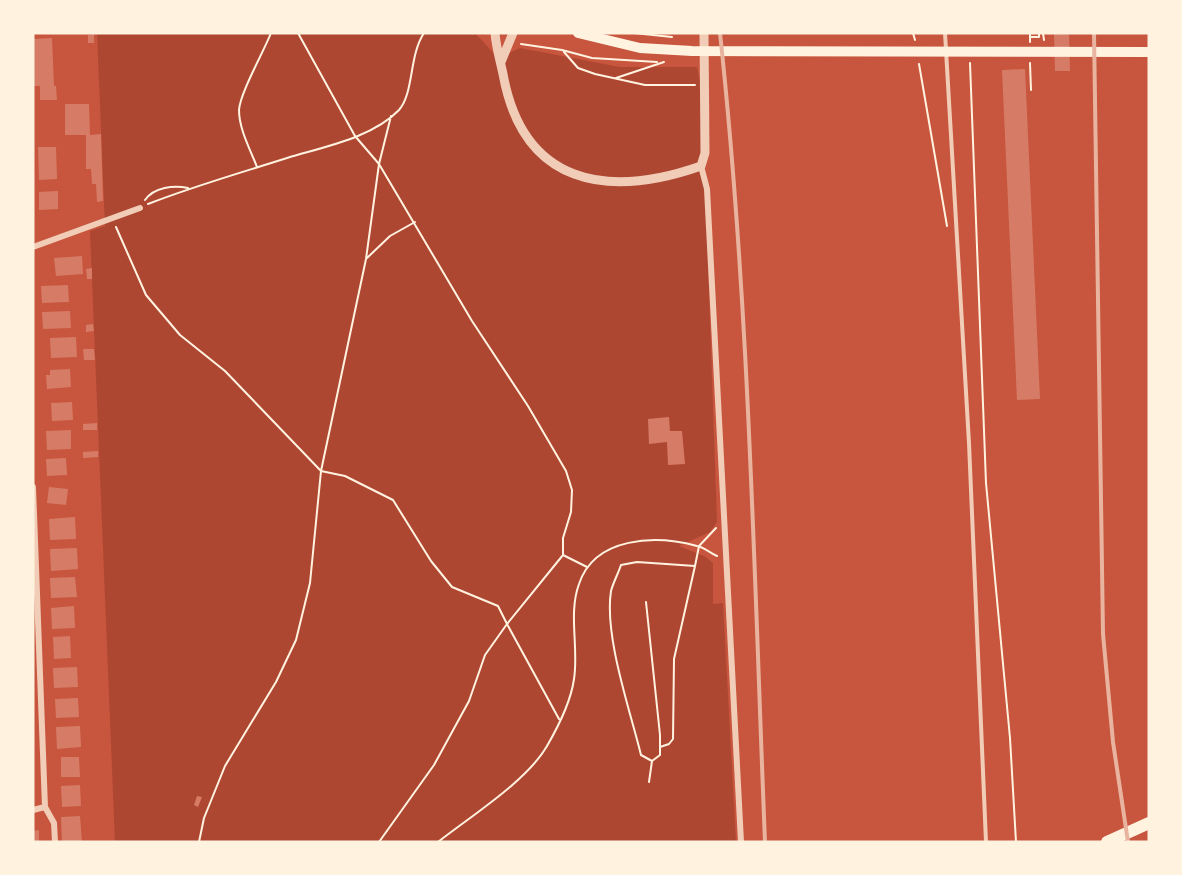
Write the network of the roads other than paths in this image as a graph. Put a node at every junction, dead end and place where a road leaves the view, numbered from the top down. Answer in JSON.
{"nodes":[{"id":1,"x":495,"y":33,"type":"edge"},
{"id":2,"x":578,"y":33,"type":"edge"},
{"id":3,"x":704,"y":33,"type":"edge"},
{"id":4,"x":945,"y":33,"type":"edge"},
{"id":5,"x":511,"y":37,"type":"edge"},
{"id":6,"x":1149,"y":52,"type":"edge"},
{"id":7,"x":501,"y":62,"type":"junction"},
{"id":8,"x":701,"y":166,"type":"junction"},
{"id":9,"x":140,"y":208,"type":"road end"},
{"id":10,"x":33,"y":248,"type":"edge"},
{"id":11,"x":33,"y":487,"type":"edge"},
{"id":12,"x":34,"y":559,"type":"edge"},
{"id":13,"x":41,"y":684,"type":"junction"},
{"id":14,"x":33,"y":685,"type":"edge"},
{"id":15,"x":45,"y":807,"type":"junction"},
{"id":16,"x":33,"y":810,"type":"edge"},
{"id":17,"x":1149,"y":823,"type":"edge"},
{"id":18,"x":55,"y":842,"type":"edge"},
{"id":19,"x":741,"y":842,"type":"edge"},
{"id":20,"x":986,"y":842,"type":"edge"},
{"id":21,"x":1107,"y":842,"type":"edge"}],
"edges":[{"from":1,"to":7,"type":"street"},
{"from":2,"to":6,"type":"main road"},
{"from":3,"to":8,"type":"street"},
{"from":4,"to":20,"type":"lane"},
{"from":5,"to":7,"type":"street"},
{"from":7,"to":8,"type":"street"},
{"from":8,"to":19,"type":"street"},
{"from":9,"to":10,"type":"street"},
{"from":11,"to":12,"type":"street"},
{"from":12,"to":13,"type":"street"},
{"from":13,"to":14,"type":"street"},
{"from":13,"to":15,"type":"street"},
{"from":15,"to":16,"type":"street"},
{"from":15,"to":18,"type":"street"},
{"from":17,"to":21,"type":"highway"}]}
